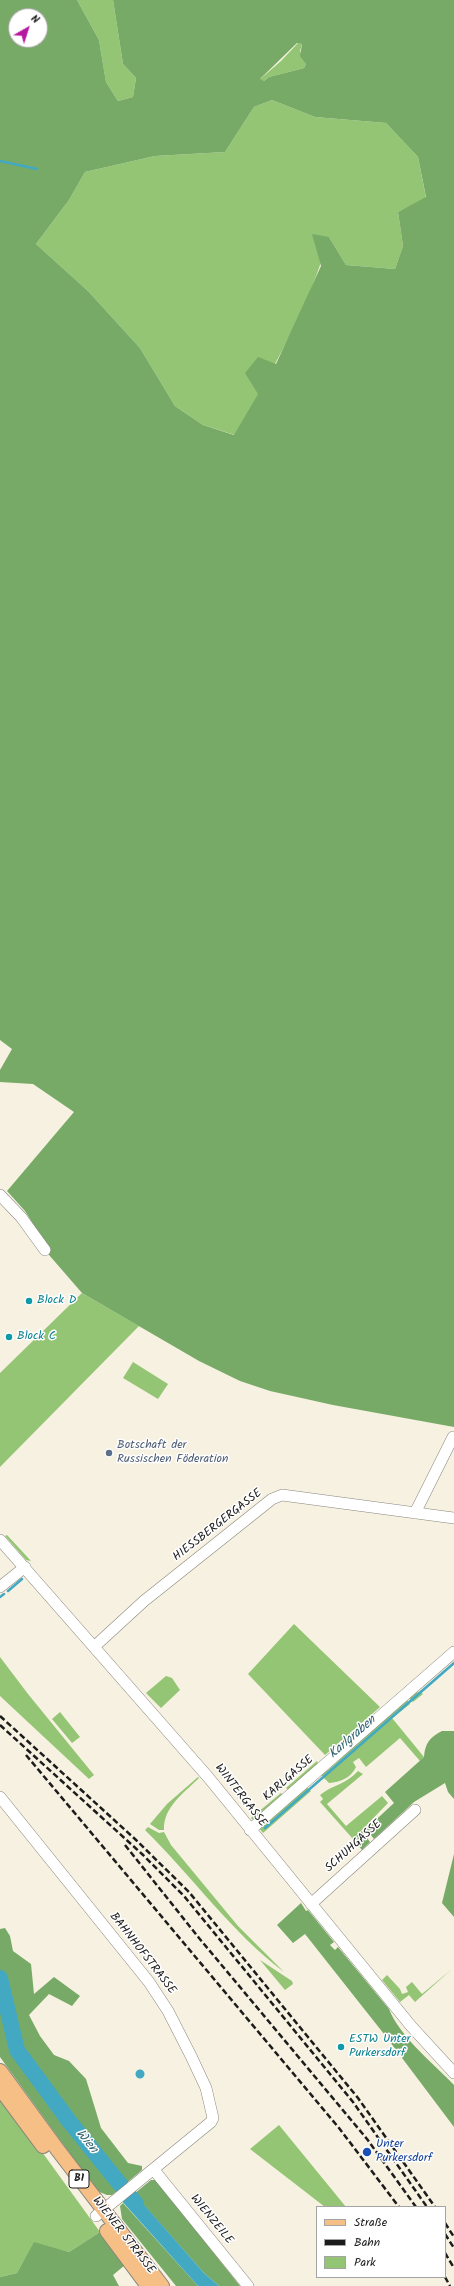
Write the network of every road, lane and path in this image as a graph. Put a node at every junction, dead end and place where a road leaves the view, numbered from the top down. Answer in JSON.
{"nodes":[{"id":1,"x":0,"y":1195,"type":"edge"},
{"id":2,"x":45,"y":1250,"type":"dead end"},
{"id":3,"x":453,"y":1437,"type":"dead end"},
{"id":4,"x":415,"y":1513,"type":"junction"},
{"id":5,"x":454,"y":1518,"type":"edge"},
{"id":6,"x":0,"y":1540,"type":"edge"},
{"id":7,"x":25,"y":1567,"type":"junction"},
{"id":8,"x":0,"y":1587,"type":"edge"},
{"id":9,"x":94,"y":1646,"type":"junction"},
{"id":10,"x":454,"y":1652,"type":"edge"},
{"id":11,"x":0,"y":1797,"type":"edge"},
{"id":12,"x":415,"y":1810,"type":"dead end"},
{"id":13,"x":250,"y":1830,"type":"junction"},
{"id":14,"x":311,"y":1904,"type":"junction"},
{"id":15,"x":0,"y":2070,"type":"edge"},
{"id":16,"x":454,"y":2073,"type":"edge"},
{"id":17,"x":0,"y":2088,"type":"edge"},
{"id":18,"x":150,"y":2173,"type":"junction"},
{"id":19,"x":99,"y":2213,"type":"junction"},
{"id":20,"x":148,"y":2286,"type":"edge"},
{"id":21,"x":162,"y":2286,"type":"edge"},
{"id":22,"x":248,"y":2286,"type":"edge"}],
"edges":[{"from":1,"to":2,"type":"street"},
{"from":3,"to":4,"type":"street"},
{"from":4,"to":5,"type":"street","name":"HIESSBERGERGASSE"},
{"from":4,"to":9,"type":"street","name":"HIESSBERGERGASSE"},
{"from":6,"to":7,"type":"street","name":"WINTERGASSE"},
{"from":7,"to":8,"type":"street"},
{"from":7,"to":9,"type":"street","name":"WINTERGASSE"},
{"from":9,"to":13,"type":"street","name":"WINTERGASSE"},
{"from":10,"to":13,"type":"street","name":"KARLGASSE"},
{"from":11,"to":18,"type":"street","name":"BAHNHOFSTRASSE"},
{"from":12,"to":14,"type":"street","name":"SCHUHGASSE"},
{"from":13,"to":14,"type":"street","name":"WINTERGASSE"},
{"from":14,"to":16,"type":"street","name":"WINTERGASSE"},
{"from":15,"to":19,"type":"main road","name":"WIENER STRASSE","number":"B1"},
{"from":17,"to":19,"type":"main road","name":"WIENER STRASSE","number":"B1"},
{"from":18,"to":19,"type":"street","name":"BAHNHOFSTRASSE"},
{"from":18,"to":22,"type":"street","name":"WIENZEILE"},
{"from":19,"to":20,"type":"main road","name":"WIENER STRASSE","number":"B1"},
{"from":19,"to":21,"type":"main road","name":"WIENER STRASSE","number":"B1"}]}
